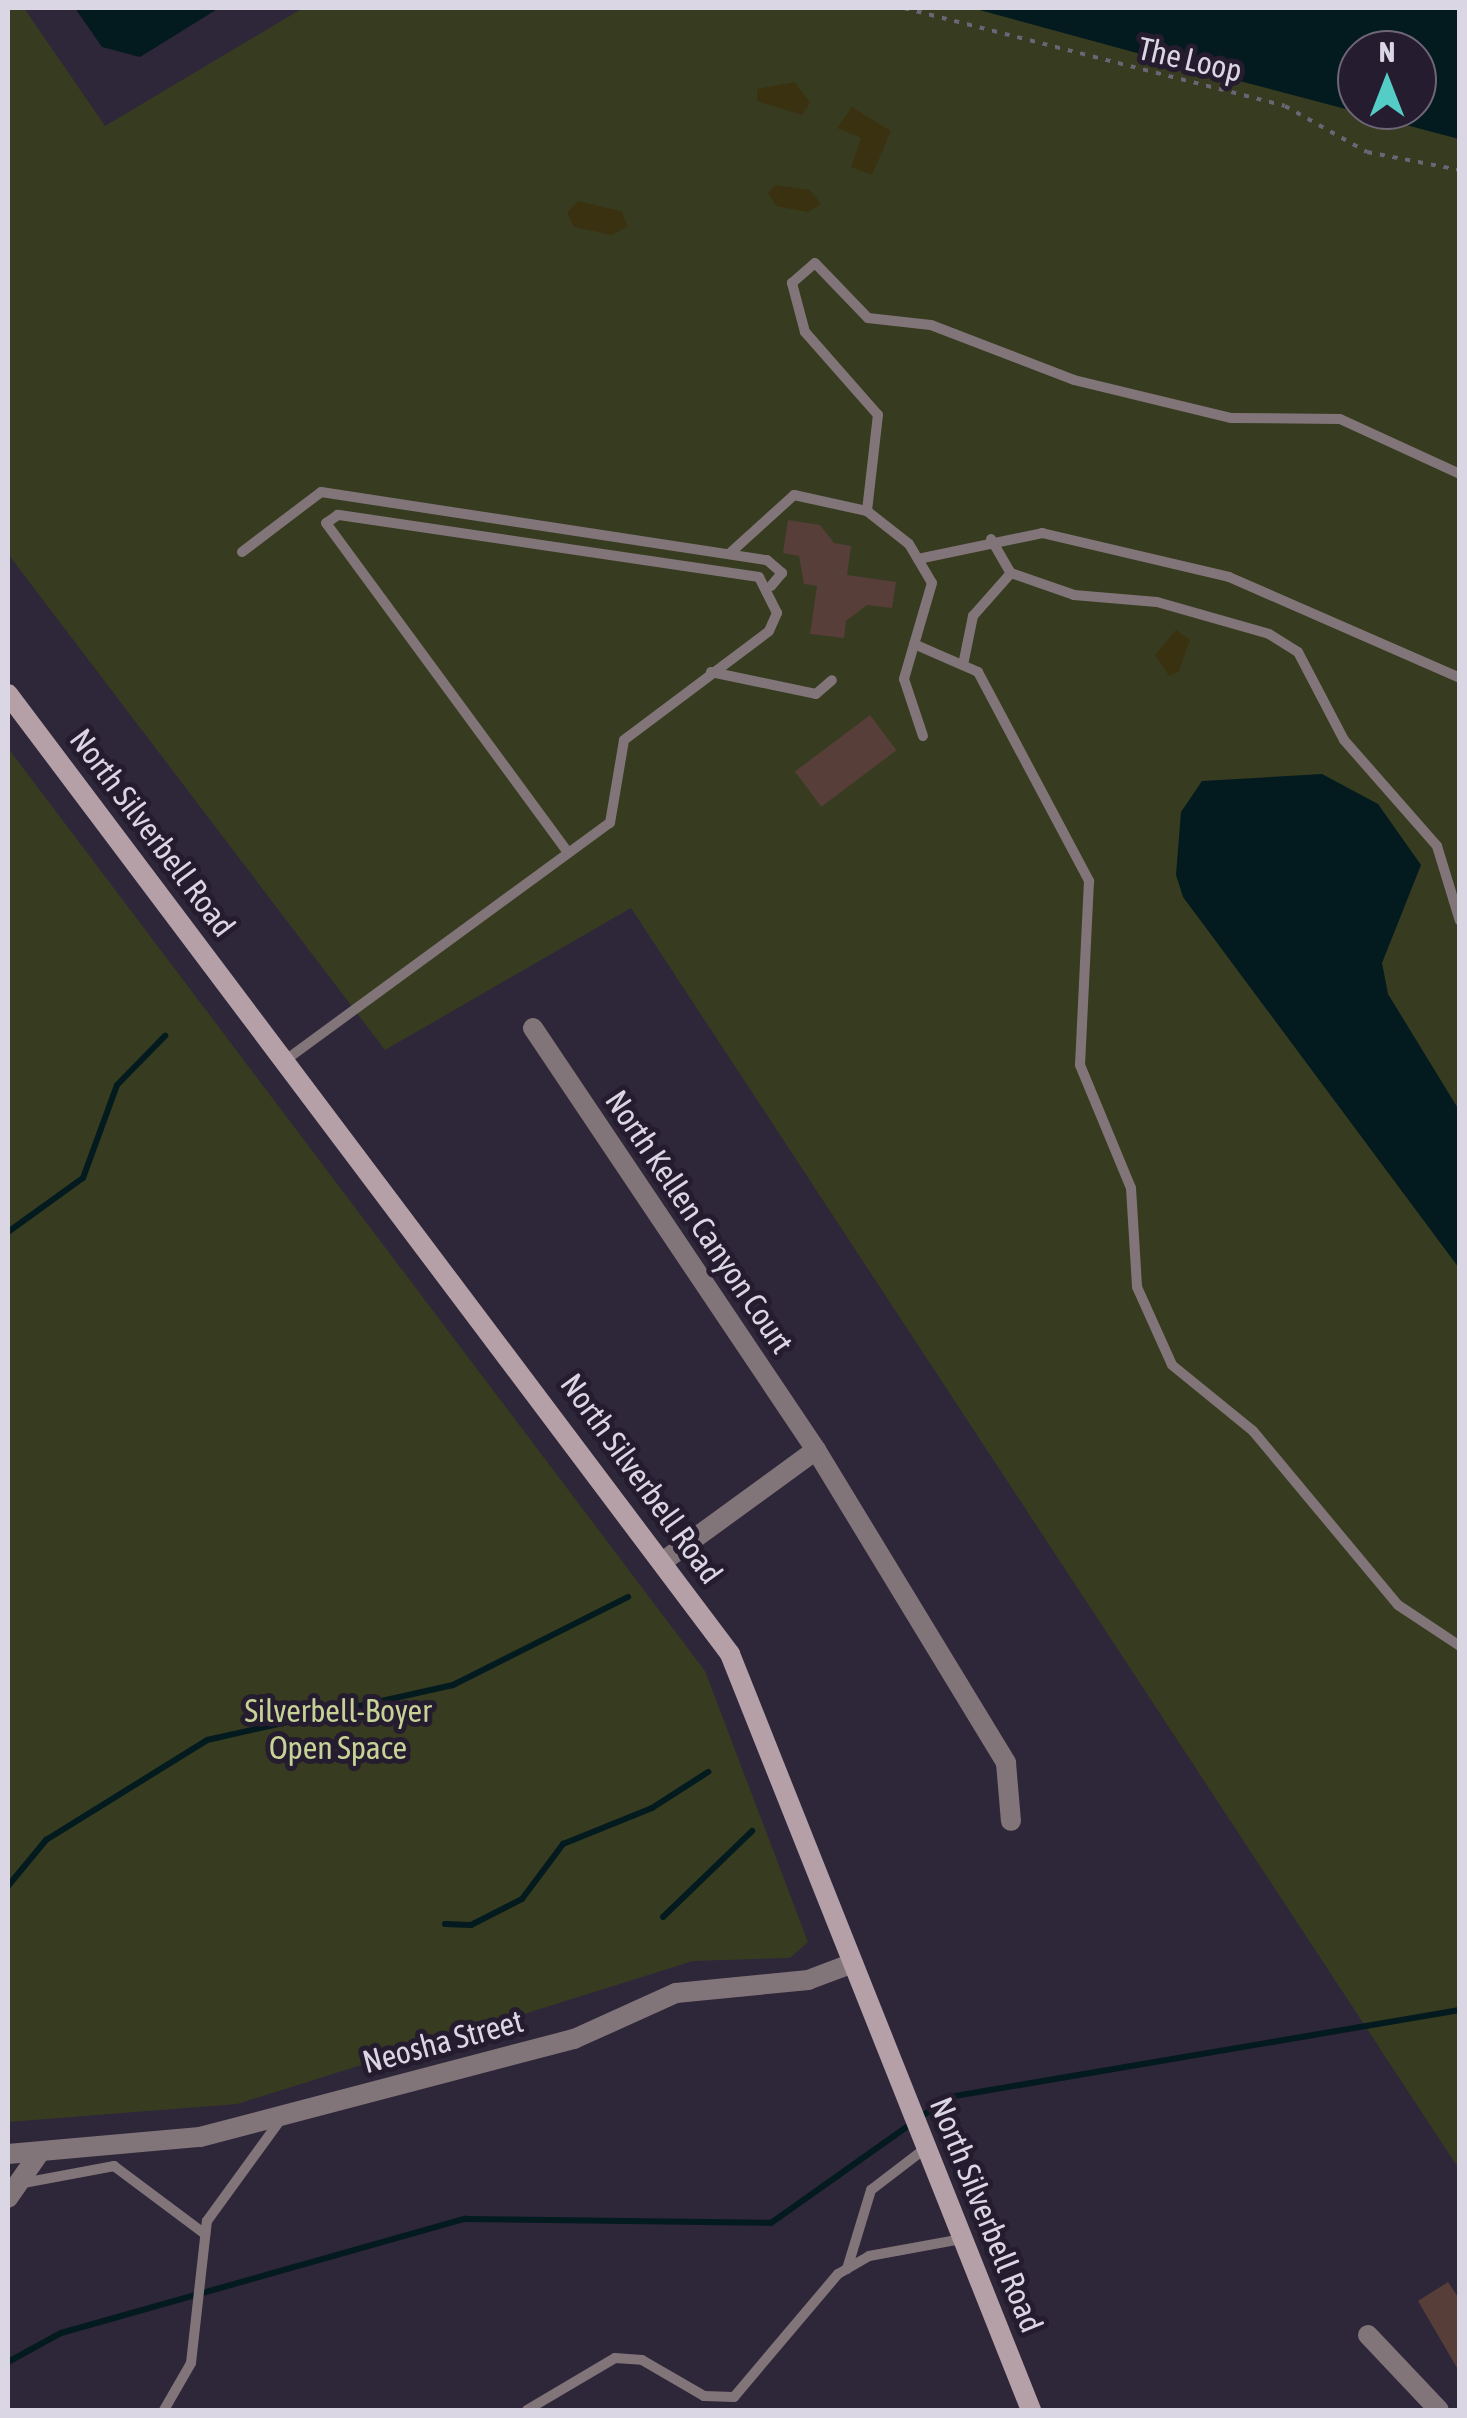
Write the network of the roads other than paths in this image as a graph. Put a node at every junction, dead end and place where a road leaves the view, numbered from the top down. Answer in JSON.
{"nodes":[{"id":1,"x":1460,"y":474,"type":"edge"},
{"id":2,"x":868,"y":511,"type":"junction"},
{"id":3,"x":991,"y":539,"type":"junction"},
{"id":4,"x":242,"y":552,"type":"dead end"},
{"id":5,"x":729,"y":554,"type":"junction"},
{"id":6,"x":918,"y":559,"type":"junction"},
{"id":7,"x":1011,"y":574,"type":"junction"},
{"id":8,"x":771,"y":586,"type":"junction"},
{"id":9,"x":914,"y":644,"type":"junction"},
{"id":10,"x":963,"y":665,"type":"junction"},
{"id":11,"x":712,"y":672,"type":"junction"},
{"id":12,"x":1460,"y":678,"type":"edge"},
{"id":13,"x":832,"y":680,"type":"dead end"},
{"id":14,"x":8,"y":694,"type":"edge"},
{"id":15,"x":923,"y":736,"type":"dead end"},
{"id":16,"x":566,"y":850,"type":"junction"},
{"id":17,"x":1460,"y":921,"type":"edge"},
{"id":18,"x":532,"y":1028,"type":"dead end"},
{"id":19,"x":287,"y":1058,"type":"junction"},
{"id":20,"x":816,"y":1450,"type":"junction"},
{"id":21,"x":665,"y":1560,"type":"junction"},
{"id":22,"x":1460,"y":1646,"type":"edge"},
{"id":23,"x":1011,"y":1821,"type":"dead end"},
{"id":24,"x":853,"y":1963,"type":"junction"},
{"id":25,"x":283,"y":2116,"type":"junction"},
{"id":26,"x":927,"y":2148,"type":"junction"},
{"id":27,"x":40,"y":2152,"type":"junction"},
{"id":28,"x":8,"y":2154,"type":"edge"},
{"id":29,"x":12,"y":2191,"type":"edge"},
{"id":30,"x":205,"y":2234,"type":"junction"},
{"id":31,"x":963,"y":2239,"type":"junction"},
{"id":32,"x":847,"y":2268,"type":"junction"},
{"id":33,"x":1368,"y":2335,"type":"dead end"},
{"id":34,"x":164,"y":2410,"type":"edge"},
{"id":35,"x":527,"y":2410,"type":"edge"},
{"id":36,"x":1031,"y":2410,"type":"edge"},
{"id":37,"x":1439,"y":2410,"type":"edge"}],
"edges":[{"from":1,"to":2,"type":"lane"},
{"from":2,"to":5,"type":"lane"},
{"from":2,"to":6,"type":"lane"},
{"from":3,"to":6,"type":"lane"},
{"from":3,"to":7,"type":"lane"},
{"from":3,"to":12,"type":"lane"},
{"from":4,"to":5,"type":"lane"},
{"from":5,"to":8,"type":"lane"},
{"from":6,"to":9,"type":"lane"},
{"from":7,"to":10,"type":"lane"},
{"from":7,"to":17,"type":"lane"},
{"from":8,"to":11,"type":"lane"},
{"from":8,"to":16,"type":"lane"},
{"from":9,"to":10,"type":"lane"},
{"from":9,"to":15,"type":"lane"},
{"from":10,"to":22,"type":"lane"},
{"from":11,"to":13,"type":"lane"},
{"from":11,"to":16,"type":"lane"},
{"from":14,"to":19,"type":"main road","name":"North Silverbell Road"},
{"from":16,"to":19,"type":"lane"},
{"from":18,"to":20,"type":"street","name":"North Kellen Canyon Court"},
{"from":19,"to":21,"type":"main road","name":"North Silverbell Road"},
{"from":20,"to":21,"type":"street"},
{"from":20,"to":23,"type":"street","name":"North Kellen Canyon Court"},
{"from":21,"to":24,"type":"main road","name":"North Silverbell Road"},
{"from":24,"to":25,"type":"street","name":"Neosha Street"},
{"from":24,"to":26,"type":"main road","name":"North Silverbell Road"},
{"from":25,"to":27,"type":"street","name":"Neosha Street"},
{"from":25,"to":30,"type":"lane"},
{"from":26,"to":31,"type":"main road","name":"North Silverbell Road"},
{"from":26,"to":32,"type":"lane"},
{"from":27,"to":28,"type":"street","name":"Neosha Street"},
{"from":27,"to":29,"type":"street"},
{"from":29,"to":30,"type":"lane"},
{"from":30,"to":34,"type":"lane"},
{"from":31,"to":32,"type":"lane"},
{"from":31,"to":36,"type":"main road","name":"North Silverbell Road"},
{"from":32,"to":35,"type":"lane"},
{"from":33,"to":37,"type":"street"}]}
